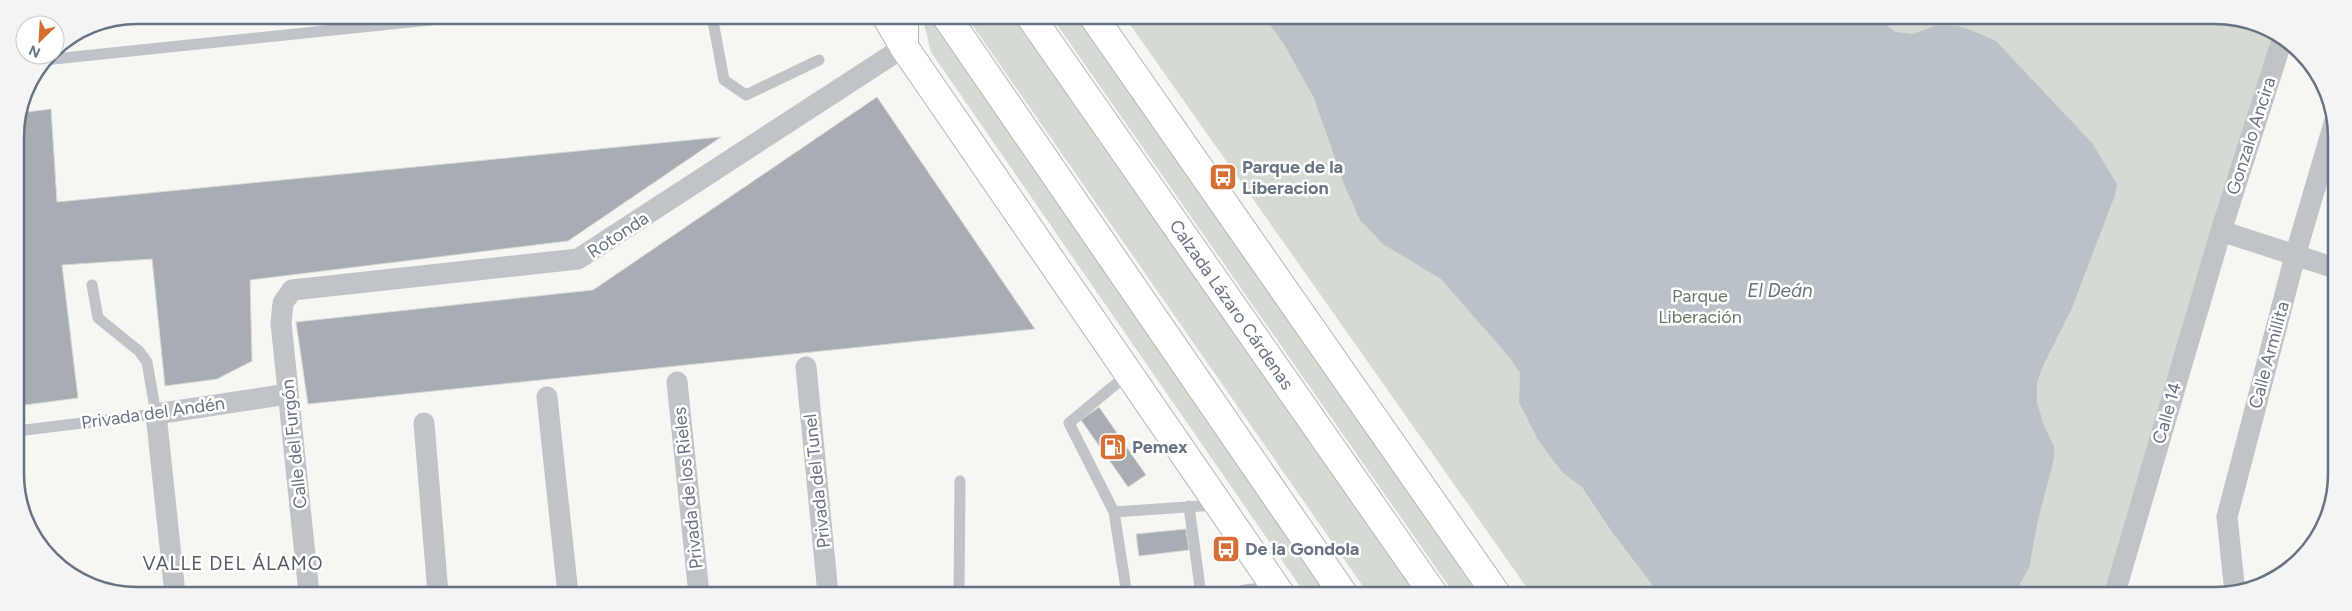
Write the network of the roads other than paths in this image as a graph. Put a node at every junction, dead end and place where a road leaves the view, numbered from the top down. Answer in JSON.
{"nodes":[{"id":1,"x":391,"y":24,"type":"edge"},
{"id":2,"x":714,"y":24,"type":"edge"},
{"id":3,"x":891,"y":24,"type":"edge"},
{"id":4,"x":904,"y":24,"type":"edge"},
{"id":5,"x":951,"y":24,"type":"edge"},
{"id":6,"x":1036,"y":24,"type":"edge"},
{"id":7,"x":1099,"y":24,"type":"edge"},
{"id":8,"x":2280,"y":45,"type":"edge"},
{"id":9,"x":904,"y":47,"type":"junction"},
{"id":10,"x":65,"y":58,"type":"edge"},
{"id":11,"x":819,"y":60,"type":"dead end"},
{"id":12,"x":2328,"y":144,"type":"edge"},
{"id":13,"x":2221,"y":231,"type":"junction"},
{"id":14,"x":2295,"y":256,"type":"junction"},
{"id":15,"x":2328,"y":266,"type":"edge"},
{"id":16,"x":92,"y":285,"type":"dead end"},
{"id":17,"x":286,"y":296,"type":"joint"},
{"id":18,"x":806,"y":367,"type":"dead end"},
{"id":19,"x":1128,"y":374,"type":"junction"},
{"id":20,"x":677,"y":382,"type":"dead end"},
{"id":21,"x":288,"y":394,"type":"junction"},
{"id":22,"x":547,"y":397,"type":"dead end"},
{"id":23,"x":156,"y":414,"type":"junction"},
{"id":24,"x":424,"y":423,"type":"dead end"},
{"id":25,"x":24,"y":430,"type":"edge"},
{"id":26,"x":960,"y":481,"type":"dead end"},
{"id":27,"x":1218,"y":505,"type":"junction"},
{"id":28,"x":1189,"y":506,"type":"junction"},
{"id":29,"x":1114,"y":512,"type":"junction"},
{"id":30,"x":2234,"y":586,"type":"edge"},
{"id":31,"x":174,"y":587,"type":"edge"},
{"id":32,"x":309,"y":587,"type":"edge"},
{"id":33,"x":437,"y":587,"type":"edge"},
{"id":34,"x":567,"y":587,"type":"edge"},
{"id":35,"x":698,"y":587,"type":"edge"},
{"id":36,"x":827,"y":587,"type":"edge"},
{"id":37,"x":959,"y":587,"type":"edge"},
{"id":38,"x":1126,"y":587,"type":"edge"},
{"id":39,"x":1200,"y":587,"type":"edge"},
{"id":40,"x":1276,"y":587,"type":"edge"},
{"id":41,"x":1339,"y":587,"type":"edge"},
{"id":42,"x":1428,"y":587,"type":"edge"},
{"id":43,"x":1491,"y":587,"type":"edge"},
{"id":44,"x":2117,"y":587,"type":"edge"}],
"edges":[{"from":1,"to":10,"type":"lane"},
{"from":2,"to":11,"type":"lane"},
{"from":3,"to":9,"type":"main road"},
{"from":4,"to":9,"type":"main road"},
{"from":5,"to":41,"type":"main road"},
{"from":6,"to":42,"type":"main road","name":"Calzada Lázaro Cárdenas"},
{"from":7,"to":43,"type":"main road"},
{"from":8,"to":13,"type":"street","name":"Gonzalo Ancira"},
{"from":9,"to":17,"type":"street","name":"Rotonda"},
{"from":9,"to":19,"type":"main road"},
{"from":12,"to":14,"type":"street","name":"Calle Armillita"},
{"from":13,"to":14,"type":"street"},
{"from":13,"to":44,"type":"street","name":"Calle 14"},
{"from":14,"to":15,"type":"street"},
{"from":14,"to":30,"type":"street","name":"Calle Armillita"},
{"from":16,"to":23,"type":"lane"},
{"from":17,"to":21,"type":"street","name":"Calle del Furgón"},
{"from":18,"to":36,"type":"street","name":"Privada del Tunel"},
{"from":19,"to":27,"type":"main road"},
{"from":19,"to":29,"type":"lane"},
{"from":20,"to":35,"type":"street","name":"Privada de los Rieles"},
{"from":21,"to":23,"type":"street","name":"Privada del Andén"},
{"from":21,"to":32,"type":"street","name":"Calle del Furgón"},
{"from":22,"to":34,"type":"street"},
{"from":23,"to":25,"type":"lane","name":"Privada del Andén"},
{"from":23,"to":31,"type":"street"},
{"from":24,"to":33,"type":"street"},
{"from":26,"to":37,"type":"lane"},
{"from":27,"to":28,"type":"lane"},
{"from":27,"to":40,"type":"main road"},
{"from":28,"to":29,"type":"lane"},
{"from":28,"to":39,"type":"lane"},
{"from":29,"to":38,"type":"lane"}]}
